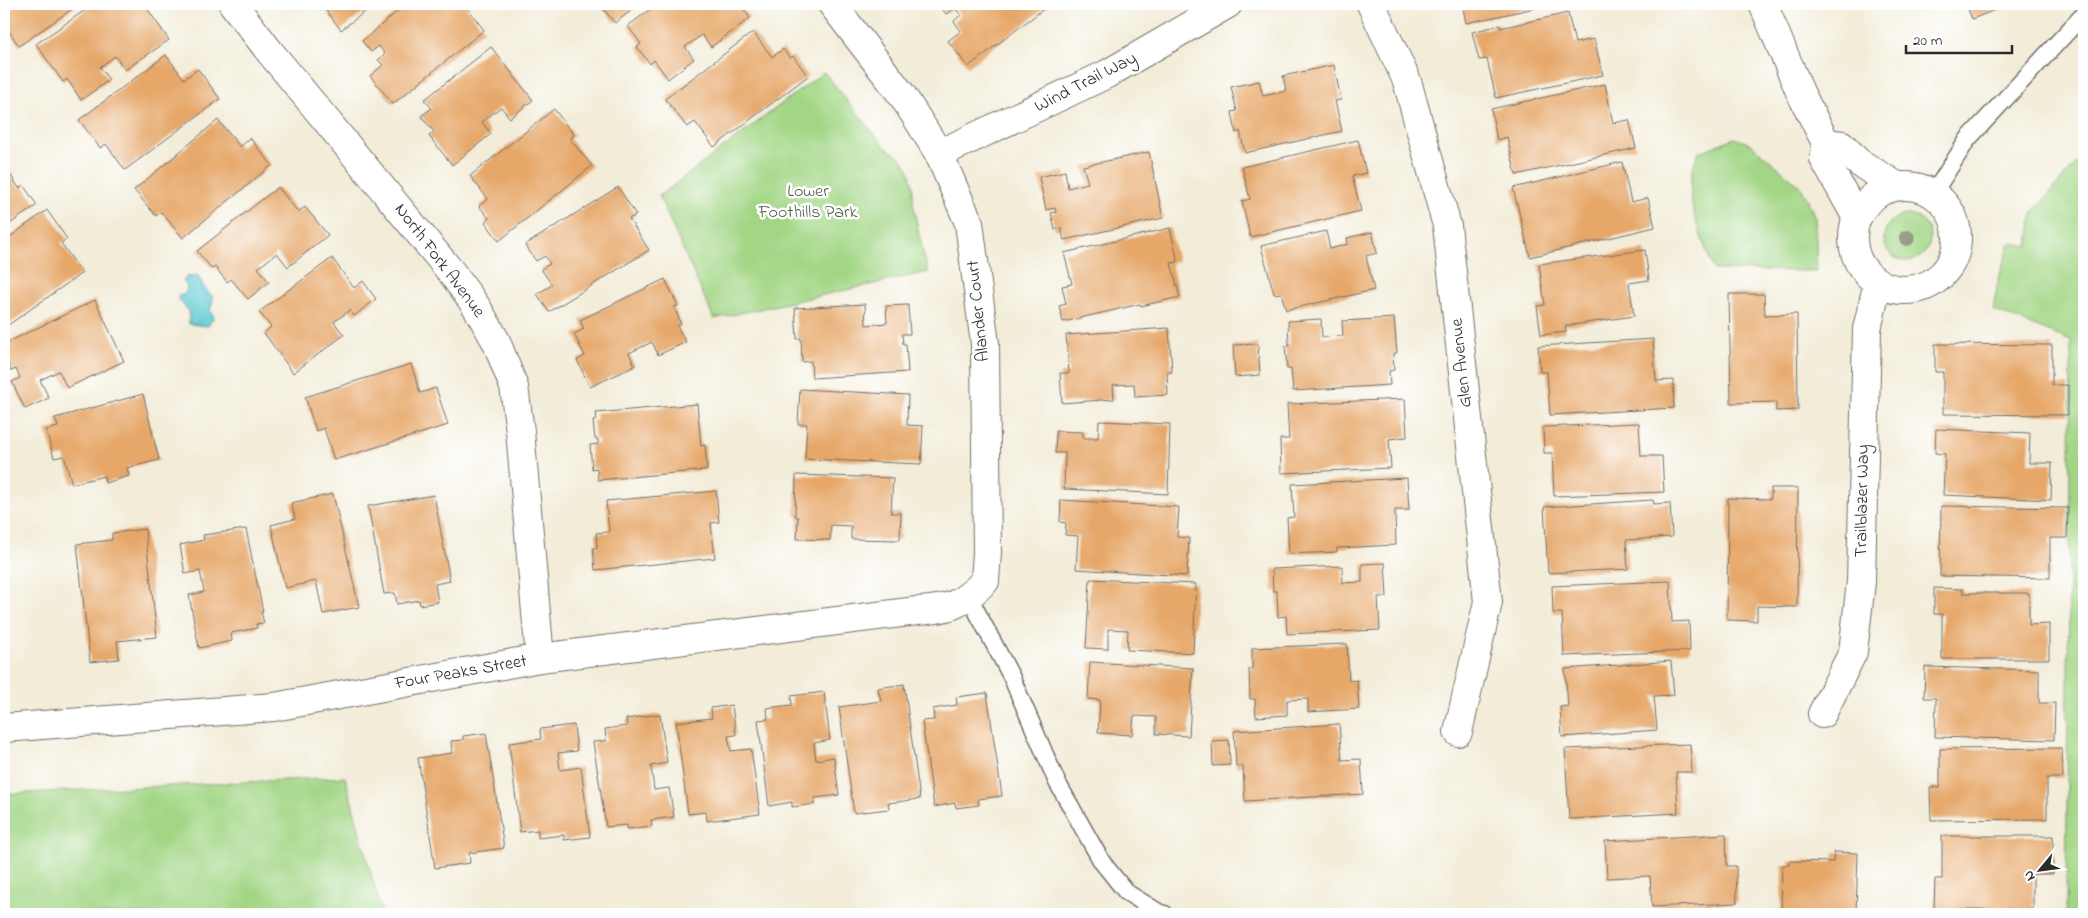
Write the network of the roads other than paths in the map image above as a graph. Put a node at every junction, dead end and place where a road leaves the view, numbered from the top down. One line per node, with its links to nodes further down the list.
1 (233, 4): 15 (street, North Fork Avenue)
2 (832, 4): 8 (street, Alander Court)
3 (1228, 4): 8 (street, Wind Trail Way)
4 (1371, 4): 18 (street, Glen Avenue)
5 (1763, 4): 7 (street)
6 (2084, 14): 10 (lane)
7 (1826, 143): 9 (street); 11 (street)
8 (939, 154): 13 (street, Alander Court)
9 (1896, 186): 10 (street); 11 (street)
10 (1933, 194): 12 (street)
11 (1857, 218): 12 (street)
12 (1878, 282): 16 (street, Trailblazer Way)
13 (969, 597): 14 (street, Alander Court); 19 (lane)
14 (917, 611): 15 (street, Four Peaks Street)
15 (540, 658): 17 (street, Four Peaks Street)
16 (1822, 714)
17 (4, 724)
18 (1458, 732)
19 (1165, 914)

